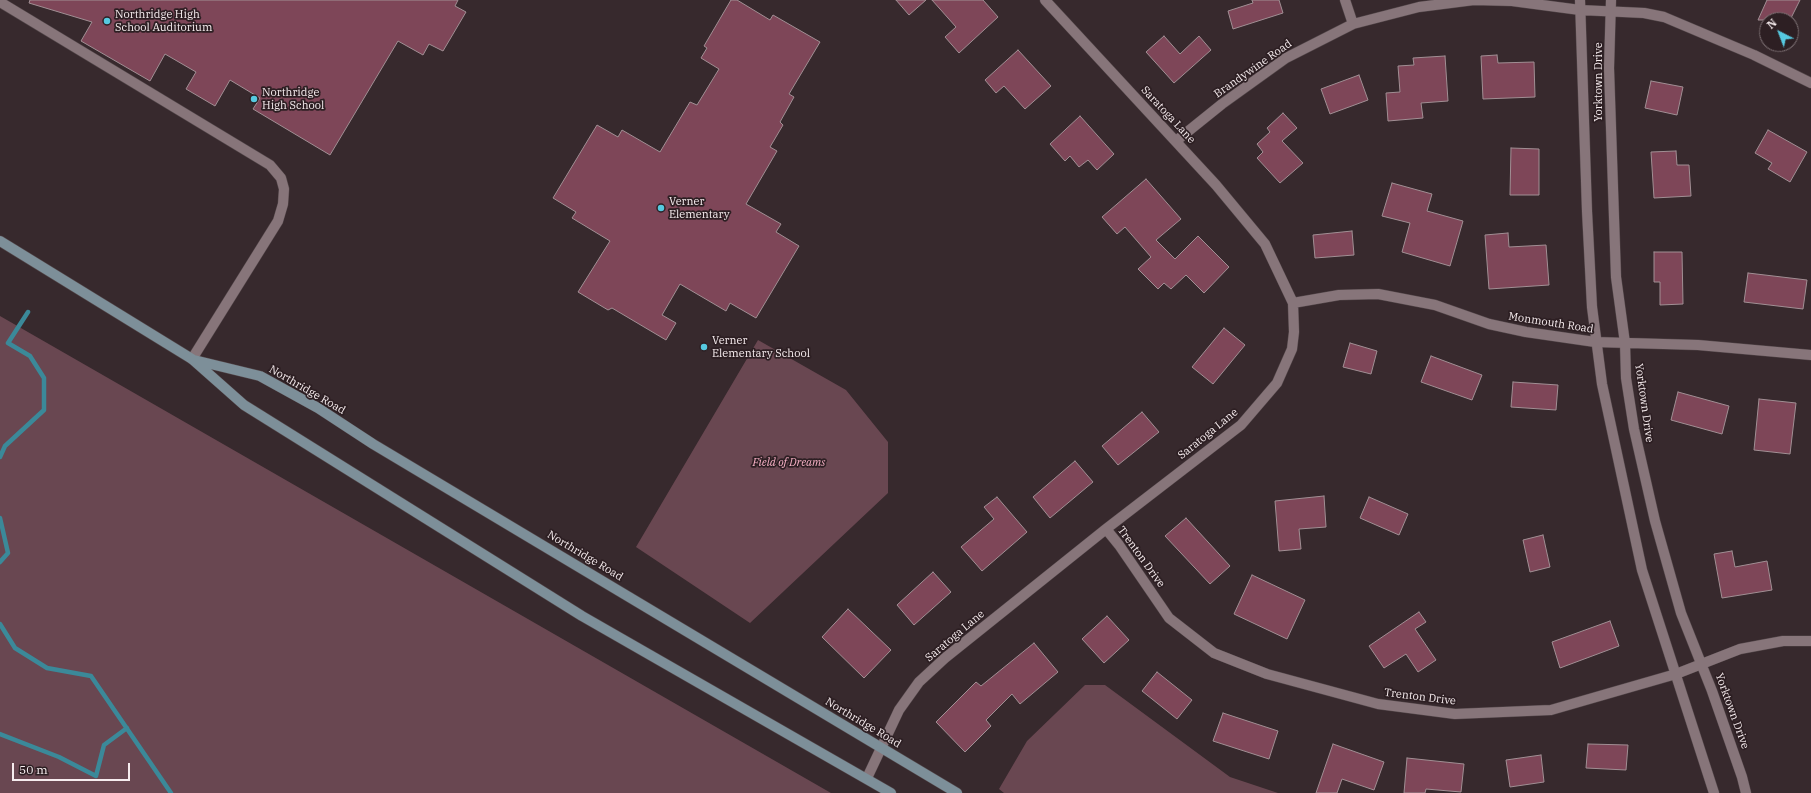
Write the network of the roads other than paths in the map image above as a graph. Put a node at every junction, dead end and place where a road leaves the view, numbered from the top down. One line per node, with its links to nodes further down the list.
1 (1045, 0): 10 (street, Saratoga Lane)
2 (1345, 0): 8 (street)
3 (1580, 0): 6 (street, Yorktown Drive)
4 (1611, 0): 7 (street, Yorktown Drive)
5 (0, 2): 16 (street)
6 (1580, 10): 7 (street, Brandywine Road); 8 (street, Brandywine Road); 13 (street, Yorktown Drive)
7 (1612, 12): 9 (street, Brandywine Road); 14 (street, Yorktown Drive)
8 (1353, 24): 10 (street, Brandywine Road)
9 (1811, 83)
10 (1176, 141): 12 (street, Saratoga Lane)
11 (0, 241): 16 (main road, Northridge Road)
12 (1293, 303): 13 (street, Monmouth Road); 17 (street, Saratoga Lane)
13 (1596, 342): 14 (street, Monmouth Road); 20 (street, Yorktown Drive)
14 (1625, 343): 15 (street, Monmouth Road); 19 (street, Yorktown Drive)
15 (1811, 355)
16 (192, 360): 21 (main road, Northridge Road); 22 (main road, Northridge Road)
17 (1106, 529): 20 (street, Trenton Drive); 21 (street, Saratoga Lane)
18 (1811, 641): 19 (street, Trenton Drive)
19 (1702, 664): 20 (street, Trenton Drive); 26 (street, Yorktown Drive)
20 (1676, 674): 25 (street, Yorktown Drive)
21 (881, 747): 22 (street, Saratoga Lane); 24 (main road, Northridge Road)
22 (867, 778): 23 (main road, Northridge Road)
23 (891, 793)
24 (957, 793)
25 (1714, 793)
26 (1746, 793)

